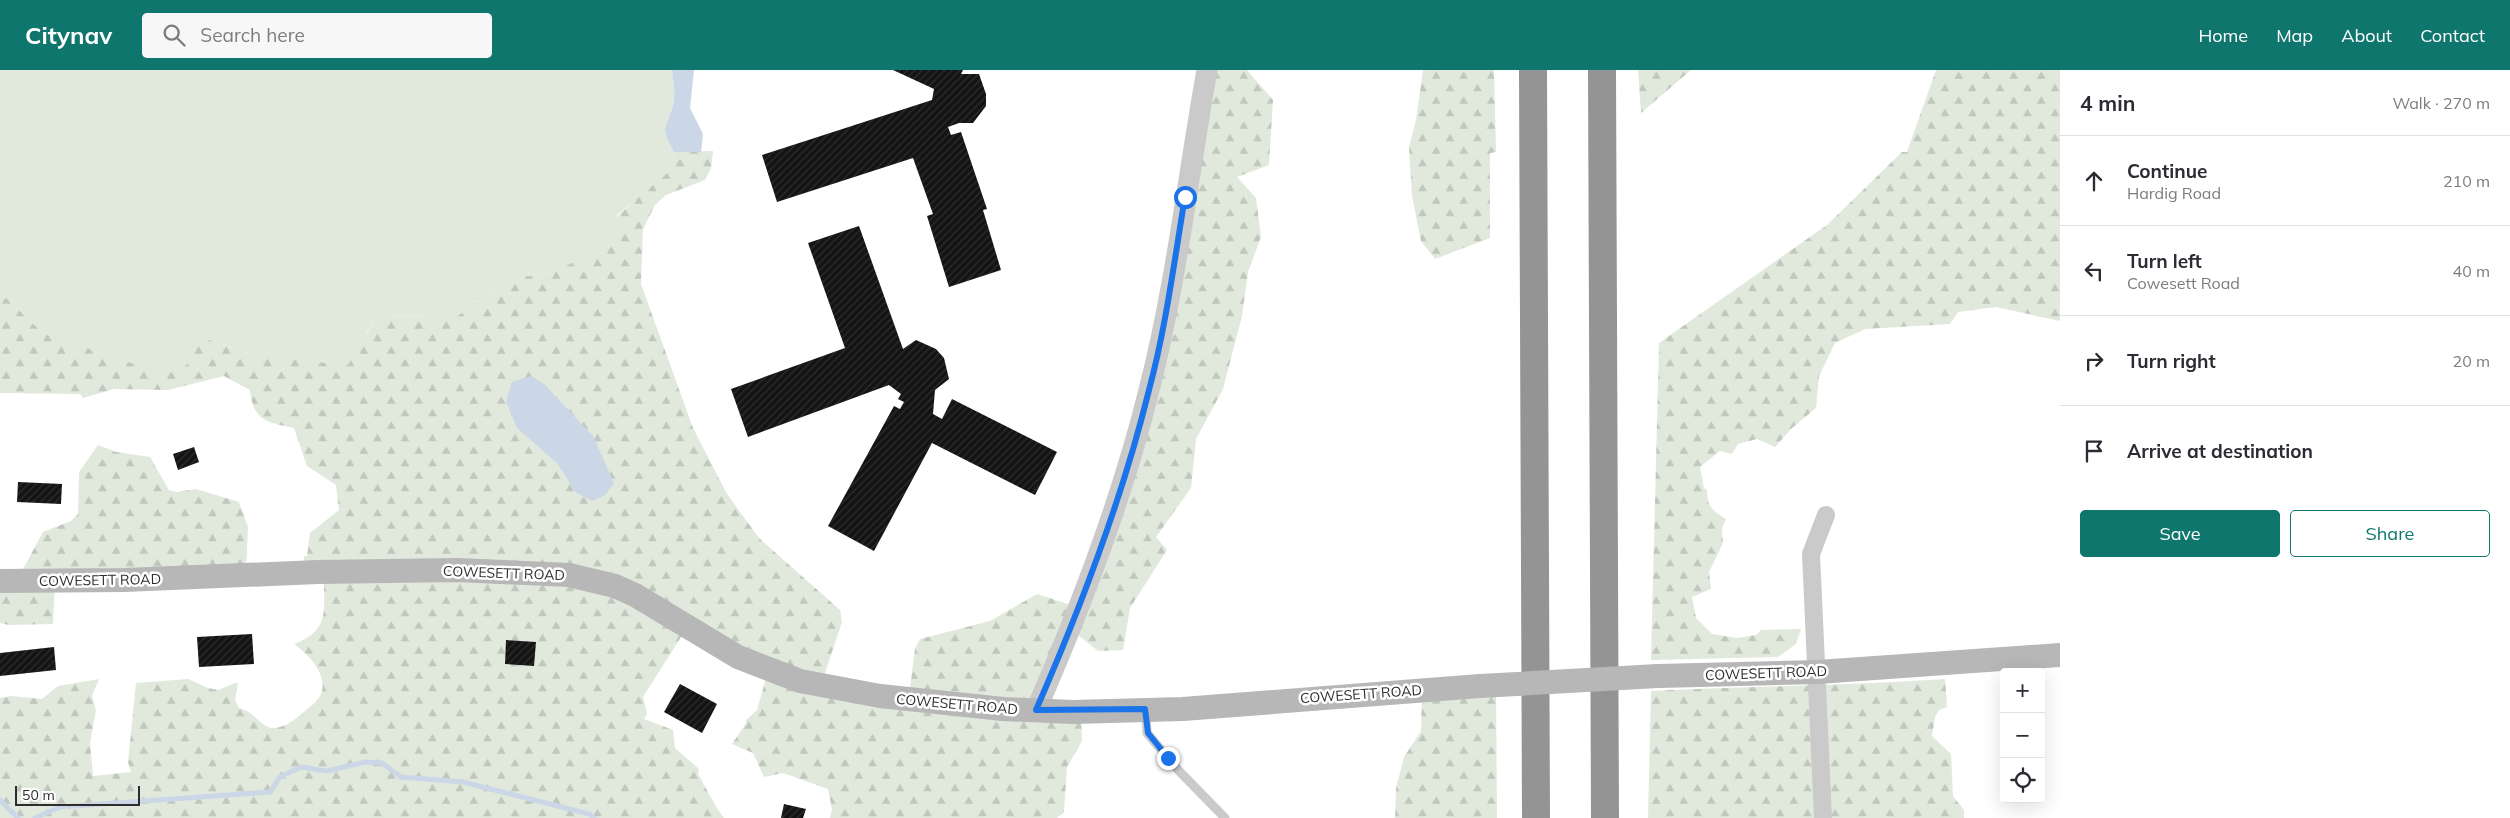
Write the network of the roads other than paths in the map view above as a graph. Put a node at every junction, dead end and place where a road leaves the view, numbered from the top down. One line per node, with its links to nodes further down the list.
1 (1206, 70): 9 (street)
2 (1533, 70): 11 (highway)
3 (1602, 70): 12 (highway)
4 (1826, 515): 7 (street)
5 (0, 581): 9 (main road, COWESETT ROAD)
6 (2060, 655): 7 (main road, COWESETT ROAD)
7 (1818, 672): 8 (main road, COWESETT ROAD, bridge); 13 (street)
8 (1145, 709): 9 (main road, COWESETT ROAD); 10 (lane)
9 (1036, 710)
10 (1226, 818)
11 (1536, 818)
12 (1605, 818)
13 (1823, 818)

